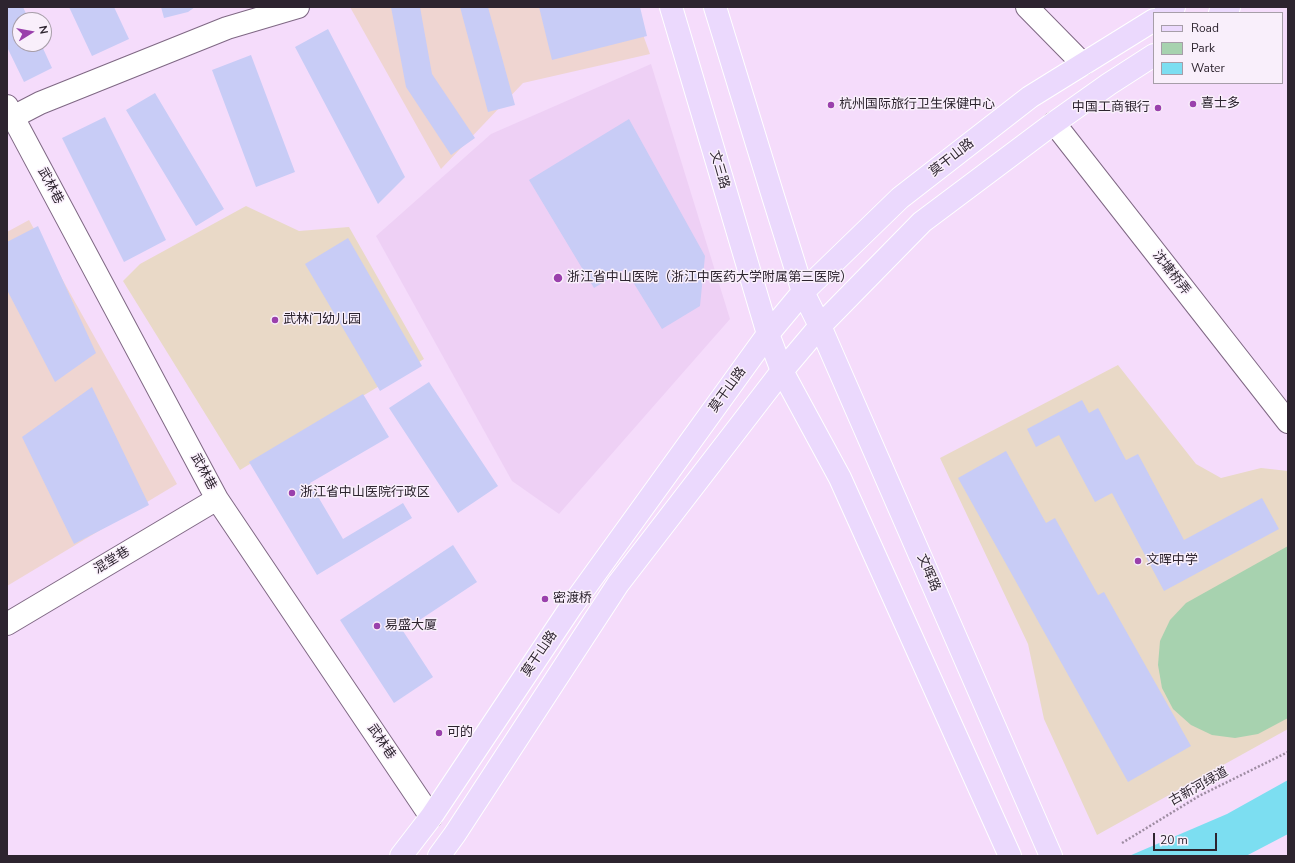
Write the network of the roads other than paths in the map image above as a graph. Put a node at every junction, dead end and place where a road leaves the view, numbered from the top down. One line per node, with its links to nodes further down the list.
1 (298, 7): 8 (street)
2 (671, 7): 12 (main road, 文三路)
3 (715, 7): 10 (main road)
4 (1027, 7): 7 (street)
5 (1153, 21): 7 (main road, 莫干山路)
6 (1153, 56): 9 (main road, 莫干山路)
7 (1083, 64): 10 (main road, 莫干山路)
8 (10, 112): 15 (street, 武林巷)
9 (1054, 123): 11 (main road, 莫干山路); 14 (street, 沈塘桥弄)
10 (803, 292): 11 (main road, 文晖路); 12 (main road, 莫干山路)
11 (820, 326): 13 (main road, 莫干山路); 21 (main road, 文晖路)
12 (768, 334): 13 (main road); 17 (main road, 莫干山路)
13 (782, 371): 19 (main road, 莫干山路); 20 (main road)
14 (1288, 422)
15 (217, 499): 16 (street, 混堂巷); 17 (street, 武林巷)
16 (7, 624)
17 (431, 817): 18 (main road, 莫干山路)
18 (401, 856)
19 (439, 856)
20 (1010, 856)
21 (1051, 856)

